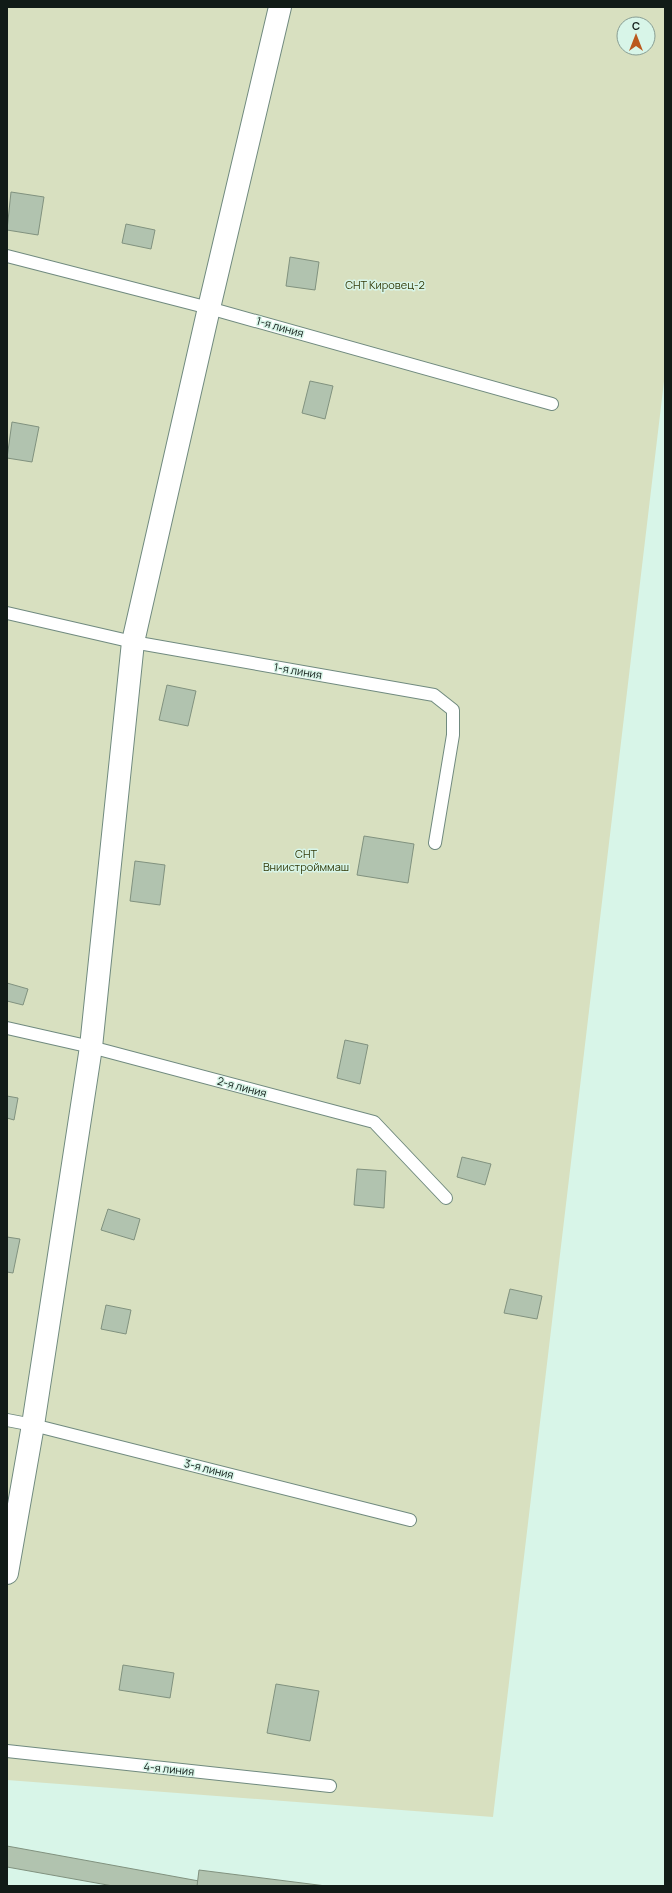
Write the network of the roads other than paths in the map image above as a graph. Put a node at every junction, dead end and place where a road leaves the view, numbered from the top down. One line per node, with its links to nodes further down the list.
1 (280, 7): 3 (street)
2 (7, 256): 3 (lane, 1-я линия)
3 (209, 308): 4 (lane, 1-я линия); 6 (street)
4 (552, 404)
5 (7, 612): 6 (lane, 1-я линия)
6 (133, 642): 7 (lane, 1-я линия); 9 (street)
7 (435, 843)
8 (7, 1028): 9 (lane, 2-я линия)
9 (91, 1048): 10 (lane, 2-я линия); 12 (street)
10 (446, 1198)
11 (7, 1420): 12 (lane, 3-я линия)
12 (33, 1425): 13 (lane, 3-я линия); 14 (street)
13 (410, 1520)
14 (7, 1573)
15 (7, 1751): 16 (lane, 4-я линия)
16 (330, 1786)

